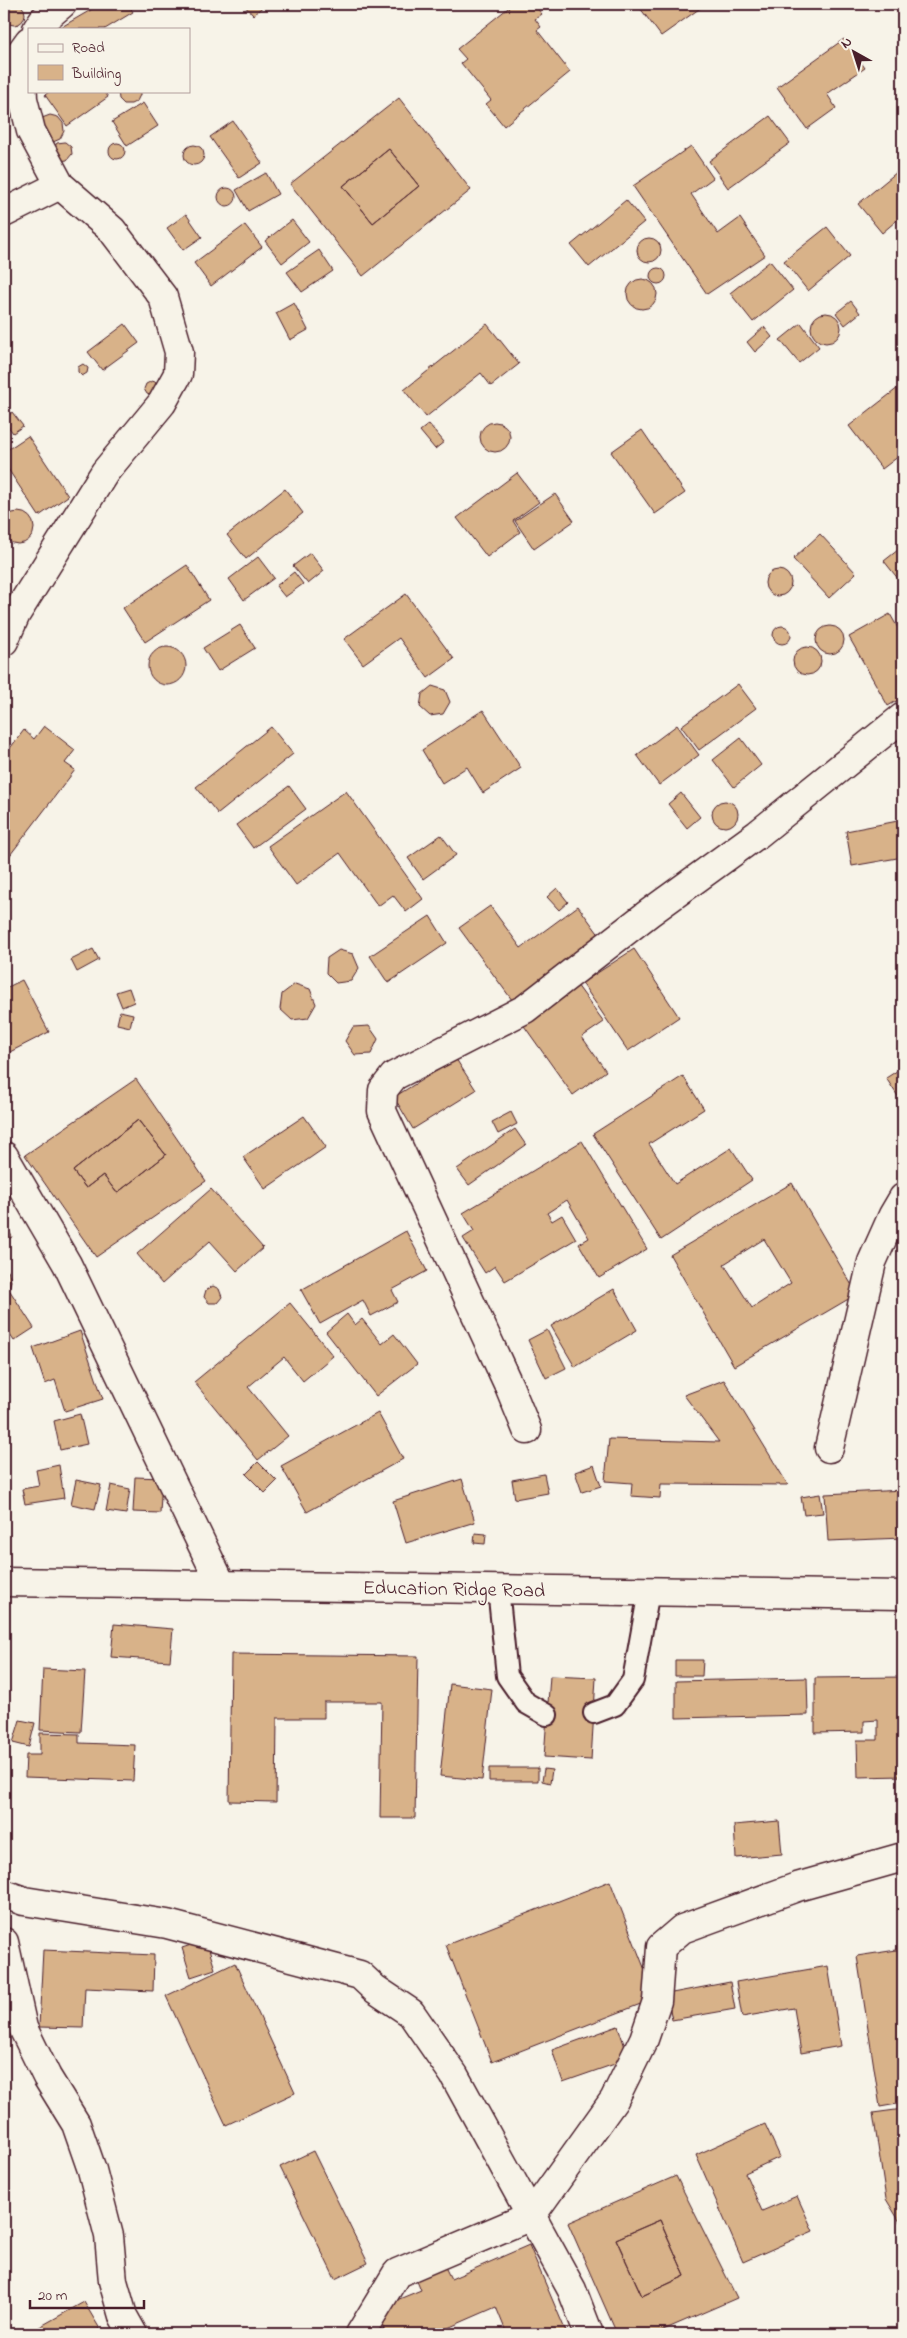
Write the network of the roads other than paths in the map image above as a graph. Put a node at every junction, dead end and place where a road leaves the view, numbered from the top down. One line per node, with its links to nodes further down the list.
1 (62, 4): 2 (street)
2 (38, 28)
3 (28, 42): 4 (street)
4 (60, 185): 5 (street); 6 (street)
5 (4, 213)
6 (4, 641)
7 (903, 718): 10 (street)
8 (4, 1156): 13 (street)
9 (903, 1198): 11 (street)
10 (527, 1430)
11 (829, 1448)
12 (4, 1582): 13 (street, Education Ridge Road)
13 (221, 1584): 14 (street, Education Ridge Road)
14 (498, 1588): 15 (street, Education Ridge Road); 18 (lane)
15 (649, 1591): 16 (street, Education Ridge Road); 17 (lane)
16 (903, 1595)
17 (594, 1714)
18 (547, 1715)
19 (903, 1857): 22 (street)
20 (4, 1894): 22 (street)
21 (4, 1942): 23 (street)
22 (531, 2216): 24 (street); 25 (street)
23 (133, 2334)
24 (360, 2334)
25 (589, 2334)

